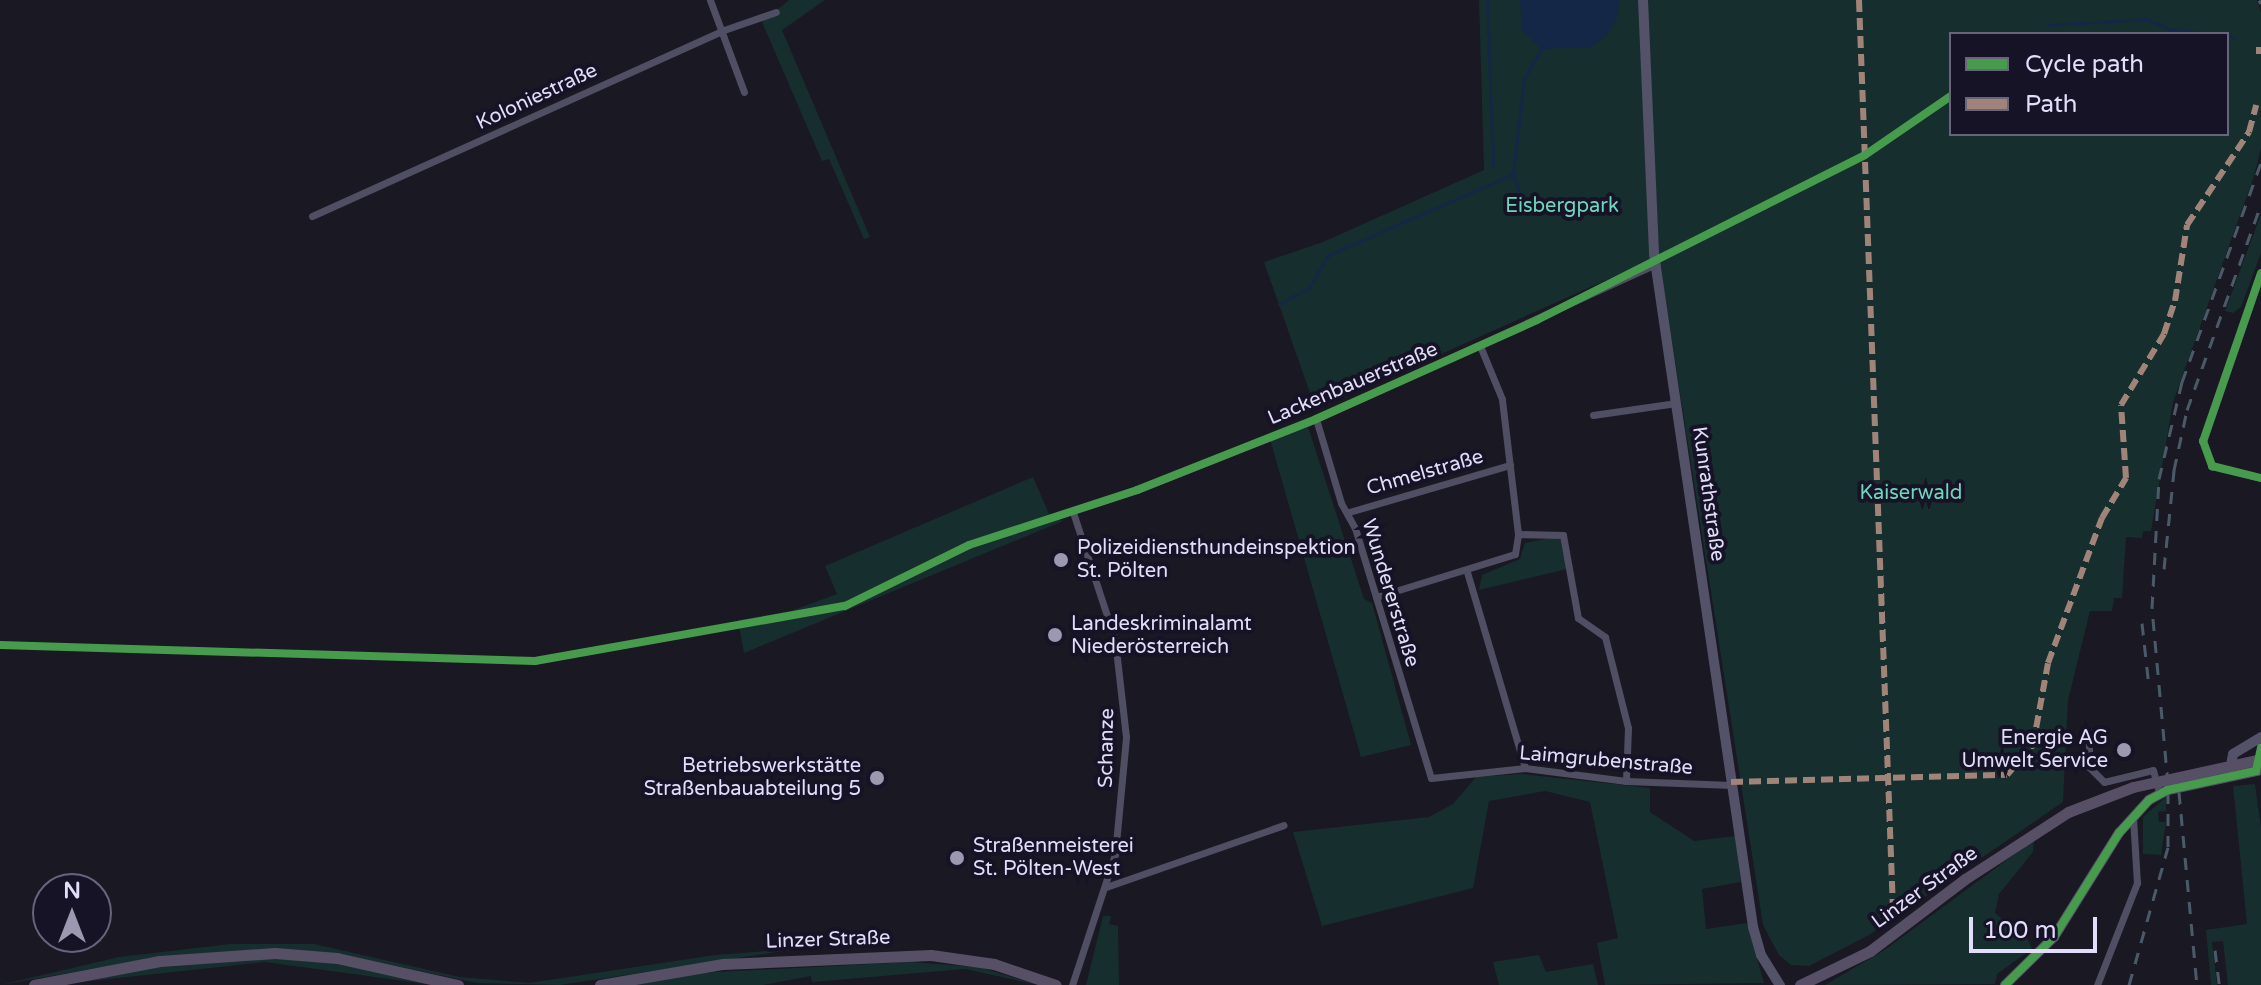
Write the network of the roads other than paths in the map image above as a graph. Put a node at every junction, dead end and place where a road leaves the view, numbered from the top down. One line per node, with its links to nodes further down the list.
1 (710, 0): 4 (street)
2 (1643, 0): 7 (street, Kunrathstraße)
3 (776, 12): 4 (street, Koloniestraße)
4 (721, 31): 5 (street); 6 (street, Koloniestraße)
5 (744, 92)
6 (312, 216)
7 (1656, 264): 9 (street, Lackenbauerstraße); 10 (street, Kunrathstraße)
8 (2261, 273): 14 (street)
9 (1480, 346): 12 (street, Lackenbauerstraße); 13 (street)
10 (1676, 403): 11 (street); 30 (street, Kunrathstraße)
11 (1593, 415)
12 (1316, 419): 15 (street, Lackenbauerstraße); 16 (street, Wundererstraße)
13 (1510, 465): 16 (street, Chmelstraße); 18 (street)
14 (2261, 478)
15 (1073, 512): 17 (street, Lackenbauerstraße); 34 (street, Schanze)
16 (1349, 512): 20 (street, Wundererstraße)
17 (1056, 516)
18 (1518, 534): 19 (street); 29 (street)
19 (1467, 572): 20 (street); 25 (street)
20 (1376, 597): 27 (street, Wundererstraße)
21 (2089, 732): 31 (street)
22 (2261, 737): 28 (street)
23 (2261, 748): 26 (street)
24 (2261, 759): 42 (main road, Linzer Straße, bridge)
25 (1525, 768): 27 (street, Laimgrubenstraße); 29 (street, Laimgrubenstraße)
26 (2259, 770): 28 (street)
27 (1431, 778)
28 (2228, 778): 31 (street)
29 (1626, 781): 30 (street, Laimgrubenstraße)
30 (1732, 785): 41 (street, Kunrathstraße)
31 (2159, 793): 32 (street)
32 (2133, 817): 35 (street); 43 (street)
33 (1284, 825): 34 (street)
34 (1106, 887): 40 (street, Schanze)
35 (2013, 983)
36 (34, 985): 37 (main road)
37 (458, 985)
38 (600, 985): 39 (main road, Linzer Straße)
39 (1056, 985)
40 (1072, 985)
41 (1780, 985)
42 (1800, 985)
43 (2097, 985)

